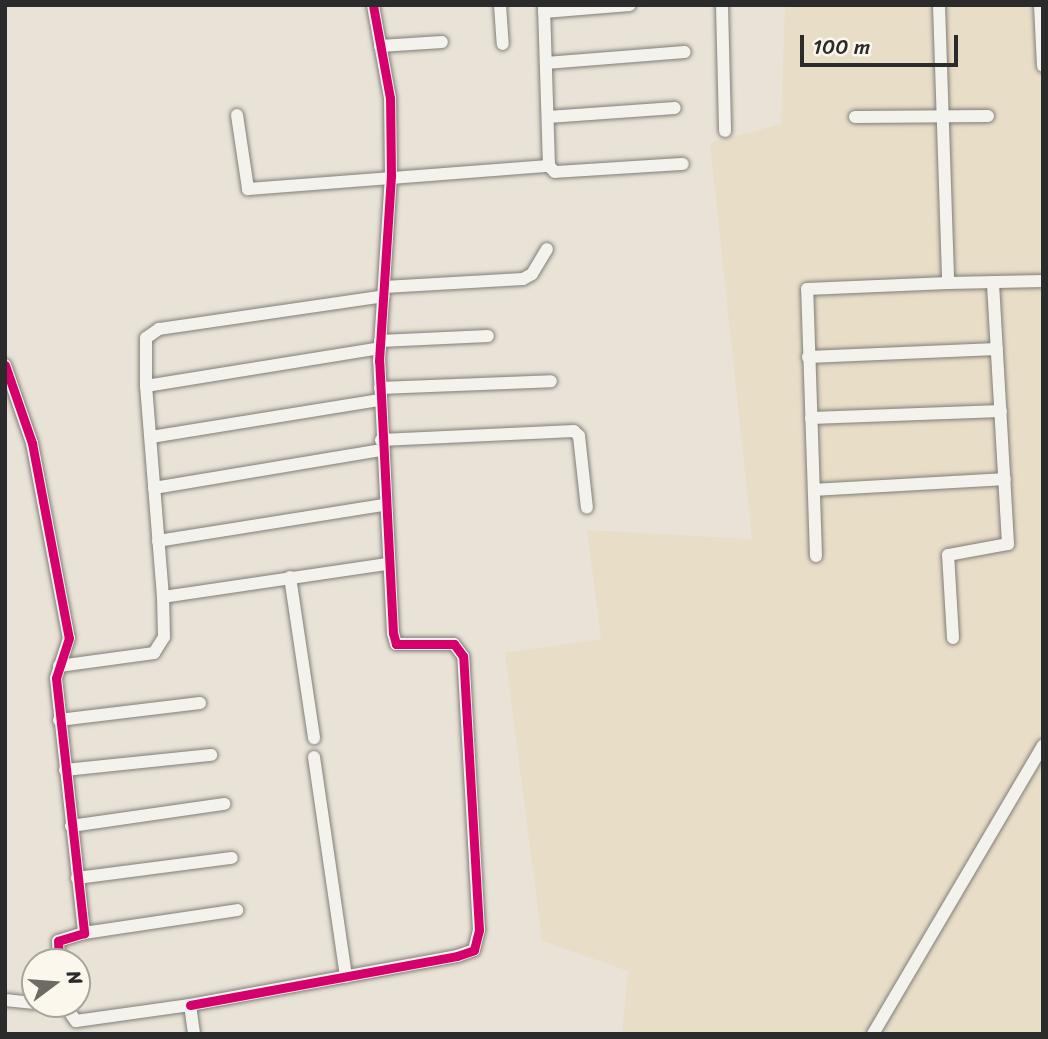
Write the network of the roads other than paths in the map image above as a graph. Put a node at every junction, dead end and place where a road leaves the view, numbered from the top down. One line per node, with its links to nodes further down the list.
1 (373, 5): 10 (street)
2 (499, 5): 9 (street)
3 (630, 5): 7 (street)
4 (722, 5): 20 (street)
5 (939, 5): 16 (street)
6 (1040, 5): 13 (street)
7 (544, 8): 12 (street)
8 (442, 42): 10 (street)
9 (503, 44)
10 (380, 46): 23 (street)
11 (685, 52): 12 (street)
12 (546, 63): 17 (street)
13 (1043, 66)
14 (675, 108): 17 (street)
15 (237, 115): 23 (street)
16 (942, 115): 18 (street); 19 (street); 27 (street)
17 (548, 117): 22 (street)
18 (855, 117)
19 (988, 117)
20 (725, 131)
21 (683, 164): 22 (street)
22 (549, 166): 23 (street)
23 (391, 176): 28 (street)
24 (547, 248): 28 (street)
25 (1043, 281): 26 (street)
26 (993, 282): 27 (street); 31 (street)
27 (948, 283): 32 (street)
28 (384, 291): 30 (street); 35 (street)
29 (488, 336): 30 (street)
30 (380, 344): 35 (street); 36 (street)
31 (997, 349): 32 (street); 37 (street)
32 (808, 357): 38 (street)
33 (5, 365): 52 (street)
34 (551, 381): 36 (street)
35 (146, 386): 39 (street)
36 (380, 394): 39 (street); 40 (street)
37 (1001, 411): 38 (street); 41 (street)
38 (811, 418): 43 (street)
39 (151, 437): 42 (street)
40 (381, 445): 42 (street); 44 (street); 45 (street)
41 (1005, 479): 43 (street); 51 (street)
42 (154, 488): 46 (street)
43 (814, 490): 47 (street)
44 (384, 505): 46 (street); 48 (street)
45 (587, 508)
46 (158, 541): 50 (street)
47 (816, 556)
48 (387, 564): 49 (street); 67 (street)
49 (290, 577): 50 (street); 55 (street)
50 (163, 597): 52 (street)
51 (953, 638)
52 (59, 666): 54 (street)
53 (200, 703): 54 (street)
54 (59, 720): 59 (street)
55 (314, 738)
56 (1043, 745): 71 (street)
57 (211, 755): 59 (street)
58 (314, 757): 67 (street)
59 (65, 770): 61 (street)
60 (224, 804): 61 (street)
61 (71, 826): 63 (street)
62 (232, 858): 63 (street)
63 (77, 878): 65 (street)
64 (237, 910): 65 (street)
65 (83, 933): 66 (street)
66 (58, 948)
67 (346, 977): 68 (street)
68 (190, 1005): 69 (street); 70 (street)
69 (74, 1018)
70 (194, 1034)
71 (873, 1034)

